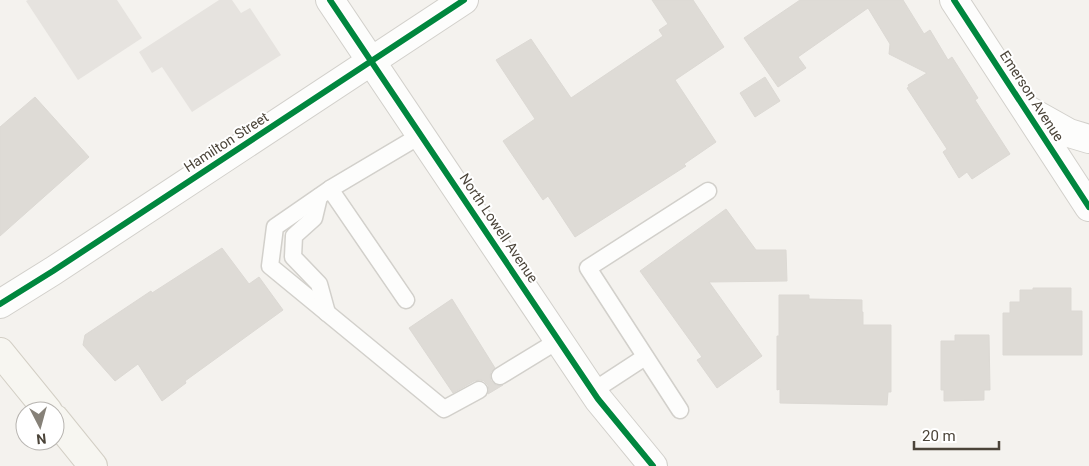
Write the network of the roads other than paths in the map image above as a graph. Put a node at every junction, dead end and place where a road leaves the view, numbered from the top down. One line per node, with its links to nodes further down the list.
1 (330, 0): 4 (street, North Lowell Avenue)
2 (464, 0): 4 (street, Hamilton Street)
3 (954, 0): 5 (street, Emerson Avenue)
4 (372, 61): 6 (street, North Lowell Avenue); 12 (street, Hamilton Street)
5 (1025, 108): 7 (street); 10 (street, Emerson Avenue)
6 (422, 135): 9 (lane); 14 (street, North Lowell Avenue)
7 (1089, 139)
8 (708, 191): 16 (lane)
9 (325, 193): 11 (lane); 13 (lane); 13 (lane)
10 (1089, 207)
11 (406, 300)
12 (0, 304)
13 (327, 313): 18 (lane)
14 (558, 340): 17 (lane); 19 (street, North Lowell Avenue)
15 (0, 352): 20 (street)
16 (645, 358): 19 (lane); 21 (lane)
17 (500, 376)
18 (478, 390)
19 (593, 391): 24 (street, North Lowell Avenue)
20 (40, 401)
21 (680, 410)
22 (65, 432): 23 (street)
23 (93, 466)
24 (653, 466)

